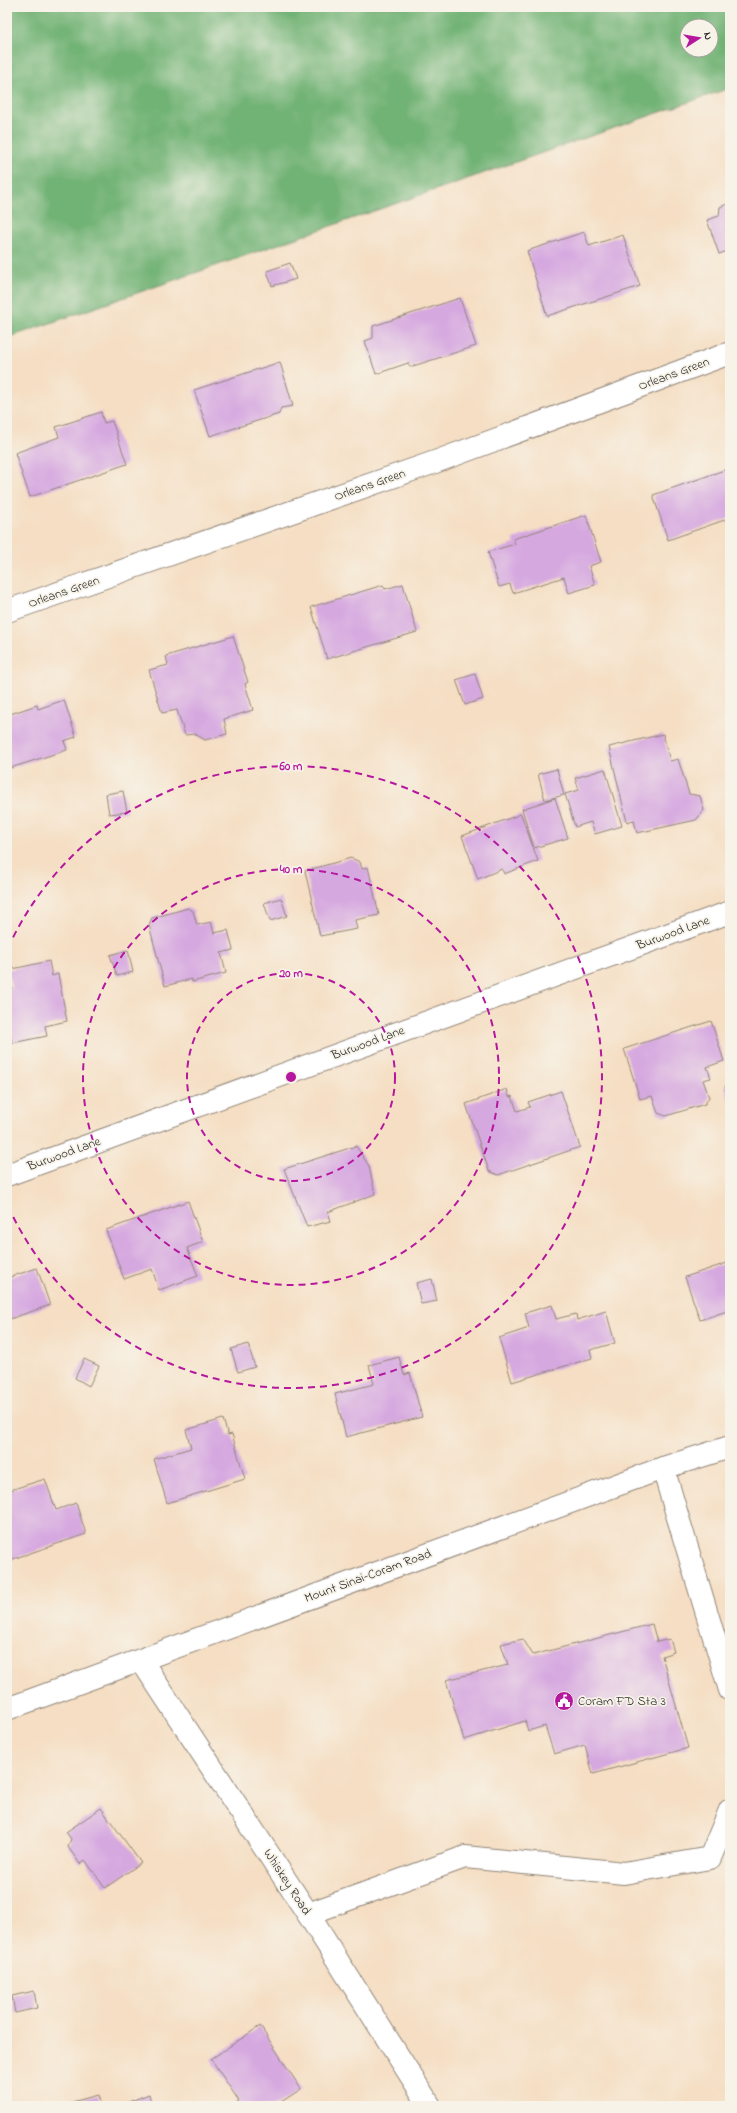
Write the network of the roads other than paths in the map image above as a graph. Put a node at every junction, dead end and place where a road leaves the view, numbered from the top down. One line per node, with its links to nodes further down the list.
1 (730, 353): 2 (street, Orleans Green)
2 (7, 611)
3 (730, 912): 4 (street, Burwood Lane)
4 (7, 1175)
5 (730, 1447): 6 (street, Mount Sinai-Coram Road)
6 (663, 1468): 7 (street, Mount Sinai-Coram Road); 8 (street)
7 (141, 1660): 9 (street, Mount Sinai-Coram Road); 11 (street, Whiskey Road)
8 (730, 1690)
9 (7, 1709)
10 (730, 1810): 11 (street)
11 (308, 1914): 12 (street, Whiskey Road)
12 (430, 2106)

